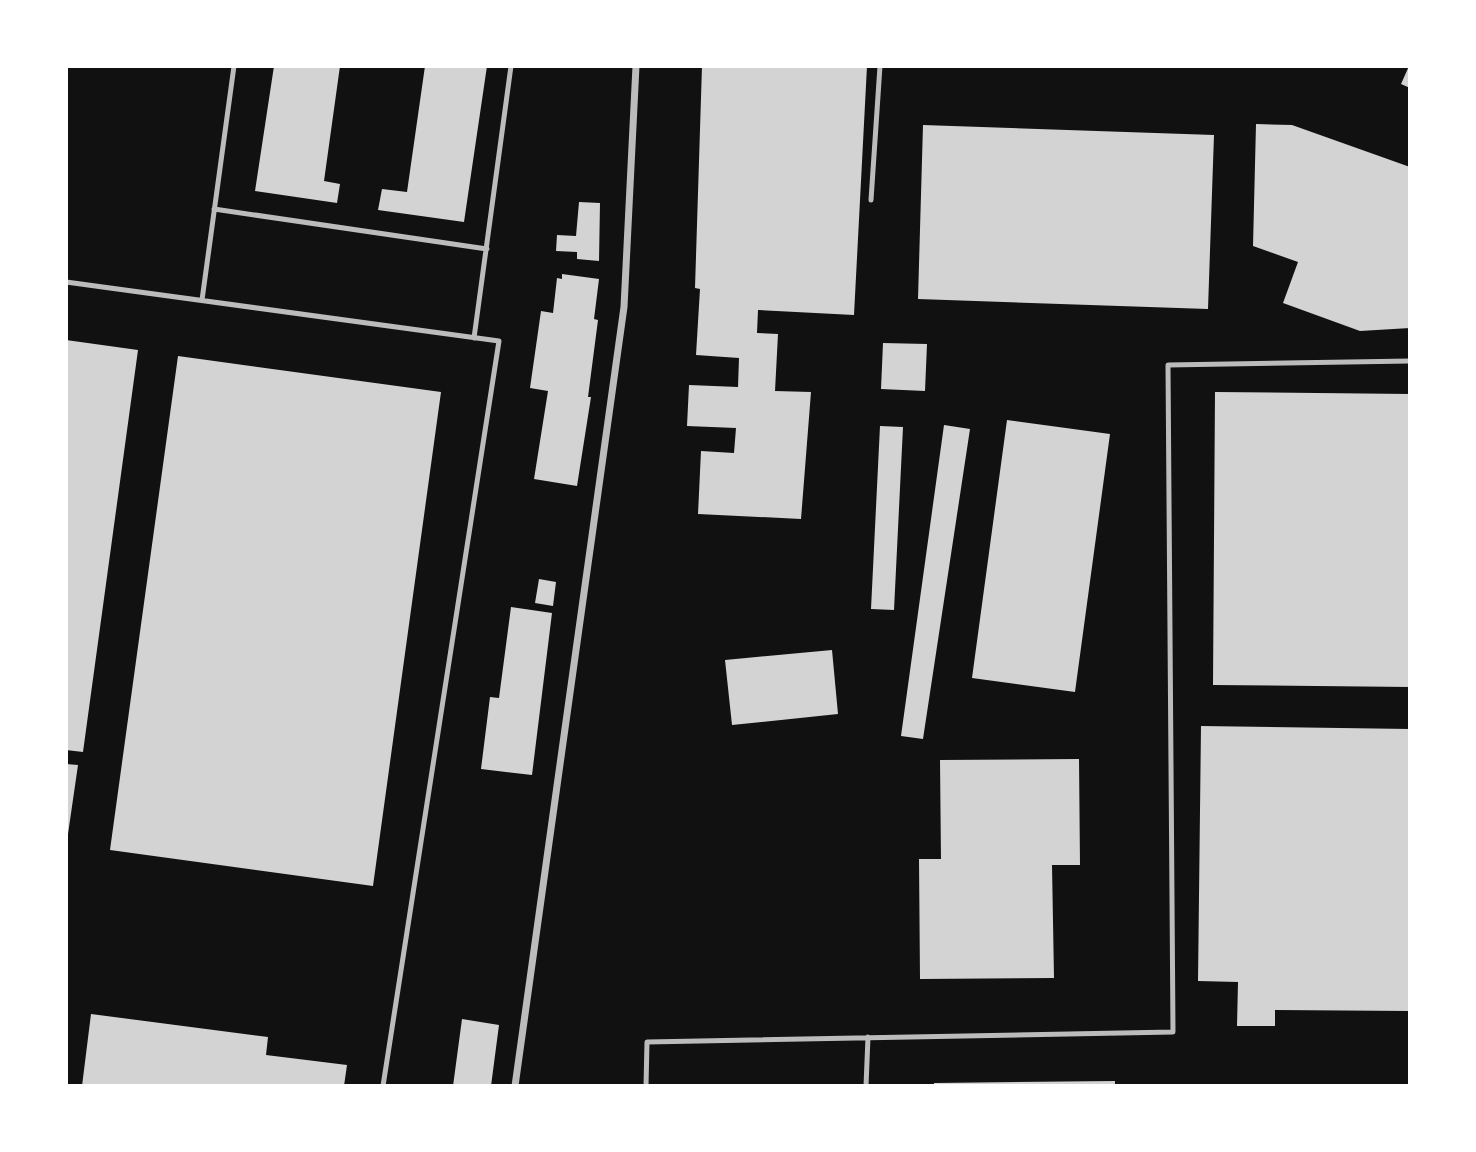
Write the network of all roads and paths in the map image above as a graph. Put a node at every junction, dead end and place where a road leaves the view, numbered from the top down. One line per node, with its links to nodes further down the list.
1 (234, 66): 6 (lane)
2 (511, 66): 7 (lane)
3 (636, 66): 14 (street)
4 (880, 66): 5 (lane)
5 (871, 200)
6 (214, 209): 7 (lane); 9 (lane)
7 (486, 249): 10 (lane)
8 (66, 282): 9 (lane)
9 (202, 300): 10 (lane)
10 (474, 338): 13 (lane)
11 (1409, 361): 12 (lane)
12 (868, 1037): 15 (lane); 16 (lane)
13 (383, 1086)
14 (515, 1086)
15 (646, 1086)
16 (866, 1086)

